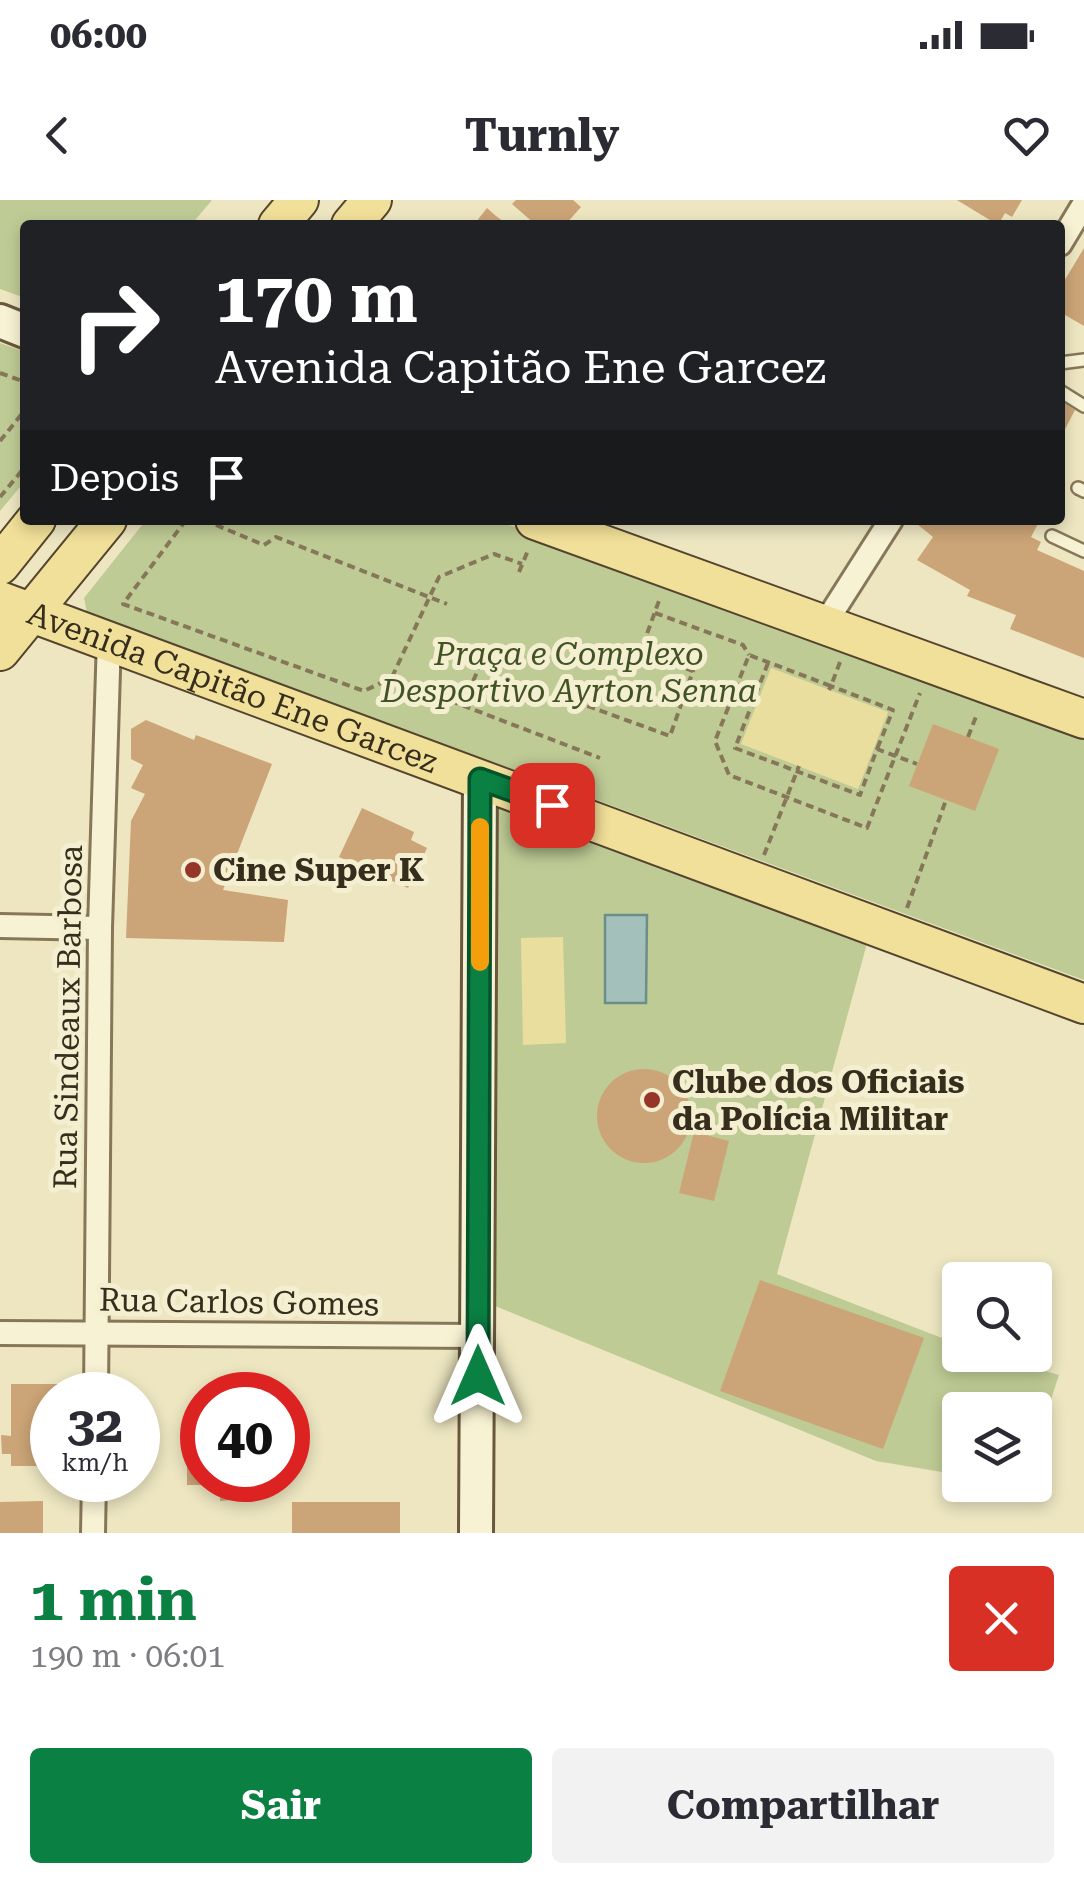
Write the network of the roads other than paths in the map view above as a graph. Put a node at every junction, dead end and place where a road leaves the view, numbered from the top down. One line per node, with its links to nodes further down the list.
1 (299, 200): 4 (main road)
2 (372, 200): 5 (main road)
3 (1084, 204): 6 (street)
4 (282, 220)
5 (355, 220)
6 (1065, 236)
7 (32, 525): 13 (main road)
8 (101, 525): 14 (main road)
9 (887, 525): 15 (street)
10 (533, 532): 15 (main road)
11 (1052, 536): 12 (lane)
12 (1084, 551)
13 (0, 565)
14 (16, 606): 16 (main road, Avenida Capitão Ene Garcez); 17 (main road)
15 (826, 622): 18 (main road)
16 (108, 639): 19 (main road, Avenida Capitão Ene Garcez); 21 (street, Rua Sindeaux Barbosa)
17 (0, 651)
18 (1084, 719)
19 (480, 779): 22 (main road, Avenida Capitão Ene Garcez); 25 (street)
20 (0, 926): 21 (street)
21 (100, 928): 23 (street, Rua Sindeaux Barbosa)
22 (1084, 1004)
23 (97, 1332): 24 (street, Rua Carlos Gomes); 25 (street, Rua Carlos Gomes); 26 (street, Rua Sindeaux Barbosa)
24 (0, 1333)
25 (478, 1336): 29 (street)
26 (96, 1372)
27 (94, 1502): 28 (street)
28 (93, 1533)
29 (476, 1533)

